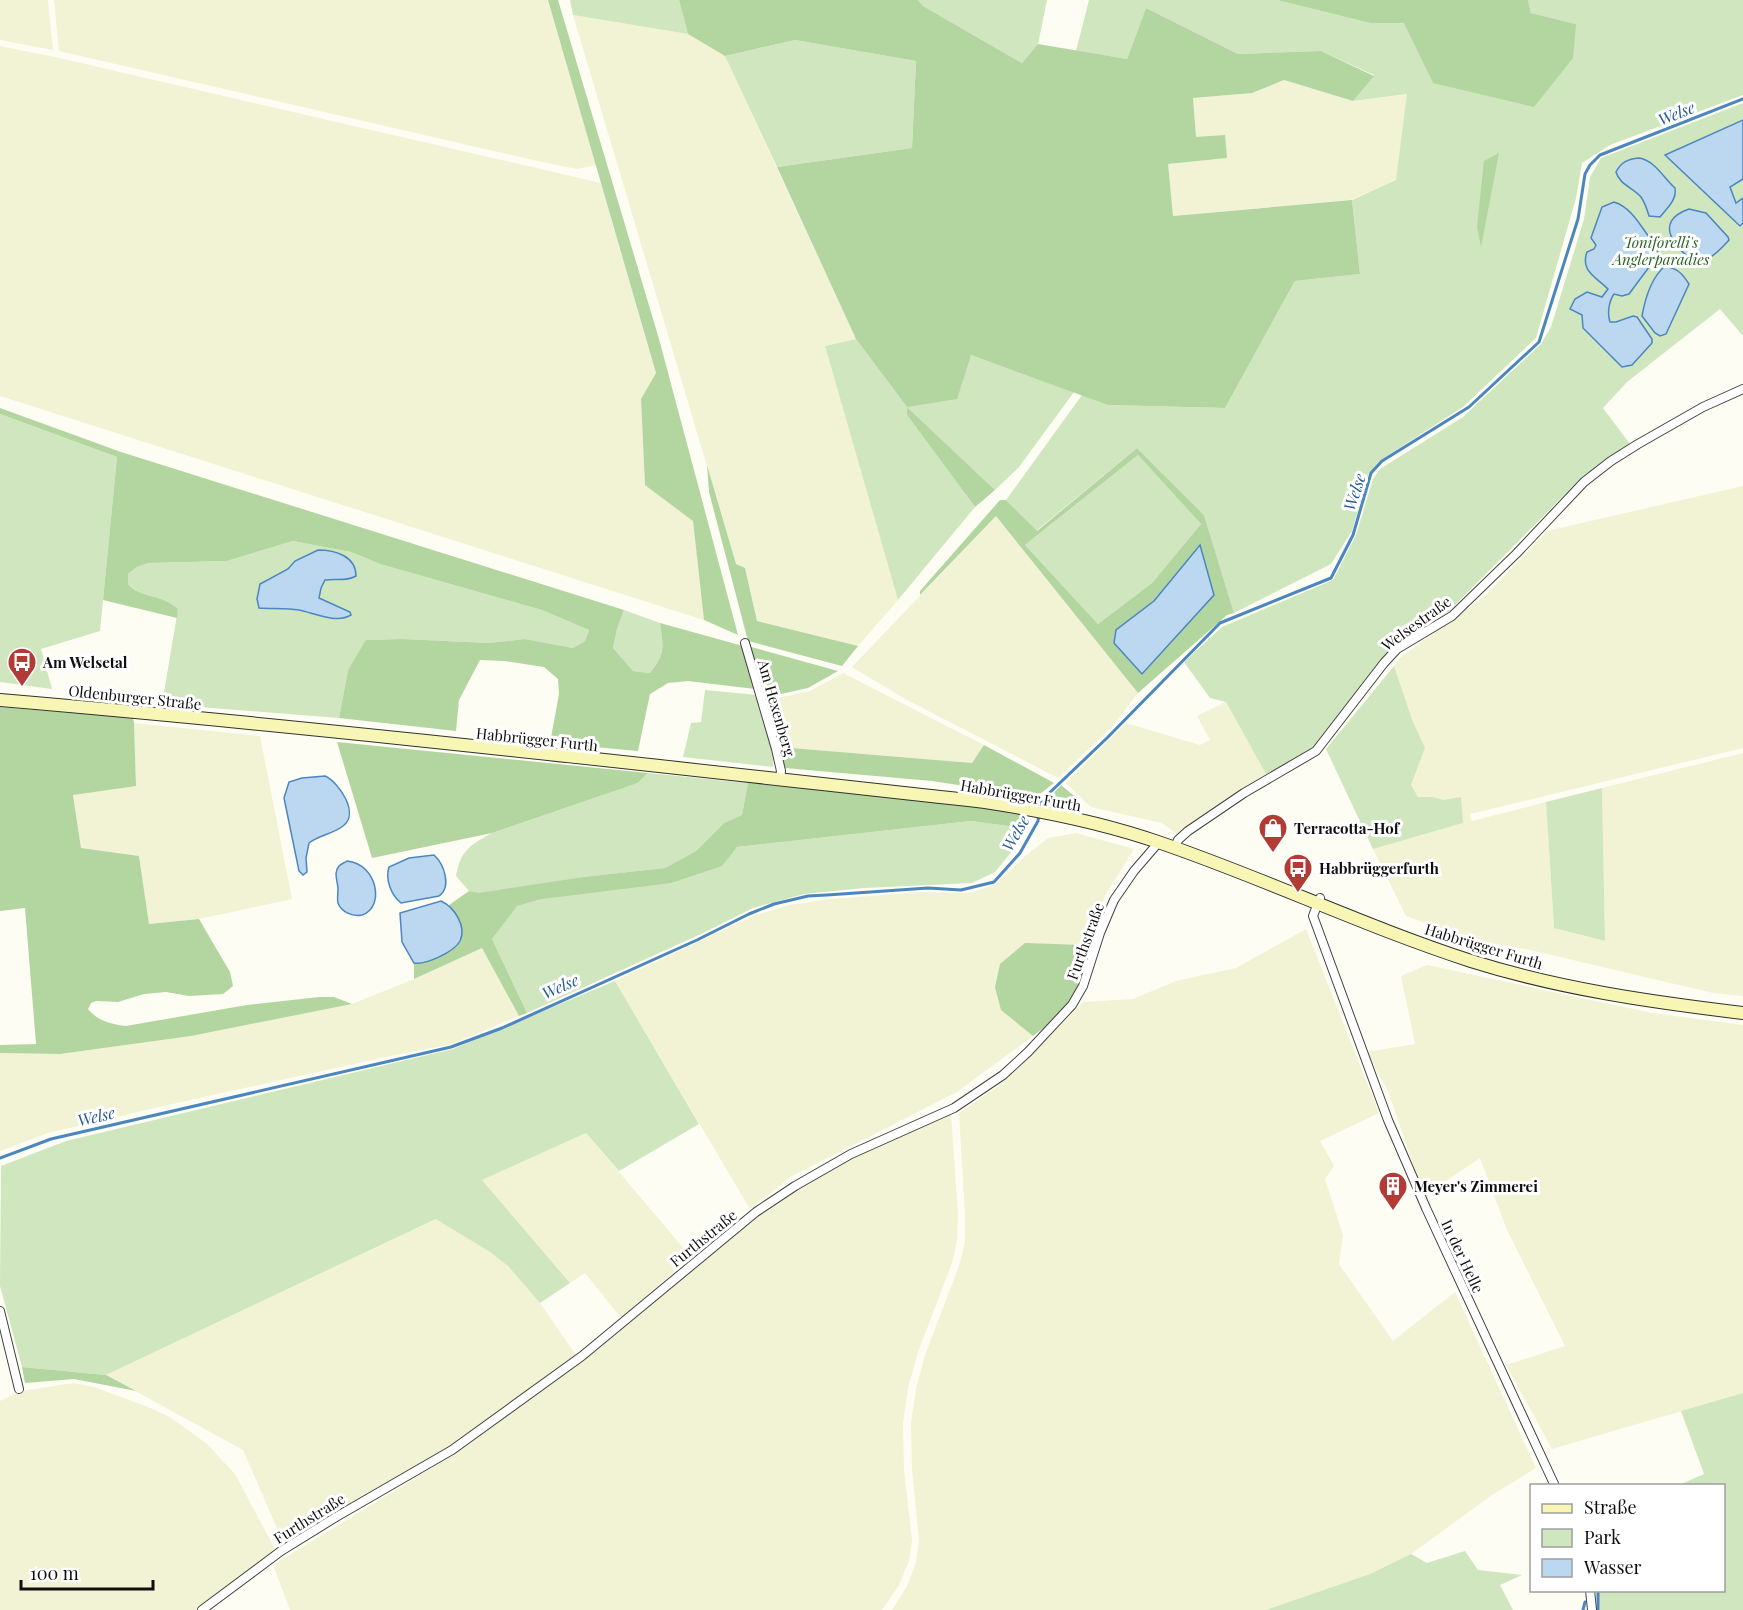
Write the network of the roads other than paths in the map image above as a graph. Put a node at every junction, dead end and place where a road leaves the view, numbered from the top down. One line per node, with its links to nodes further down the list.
1 (1743, 389): 7 (street, Welsestraße)
2 (745, 643): 5 (street, Am Hexenberg)
3 (0, 700): 4 (street, Oldenburger Straße)
4 (267, 726): 5 (street, Habbrügger Furth)
5 (780, 780): 6 (street, Habbrügger Furth)
6 (1159, 842): 7 (street, Habbrügger Furth); 14 (street, Furthstraße)
7 (1174, 848): 8 (street, Habbrügger Furth)
8 (1318, 901): 9 (street, Habbrügger Furth); 12 (street, In der Helle)
9 (1743, 1013)
10 (0, 1311): 11 (street)
11 (19, 1389)
12 (1555, 1484)
13 (1590, 1592): 15 (street)
14 (202, 1610)
15 (1592, 1610)

